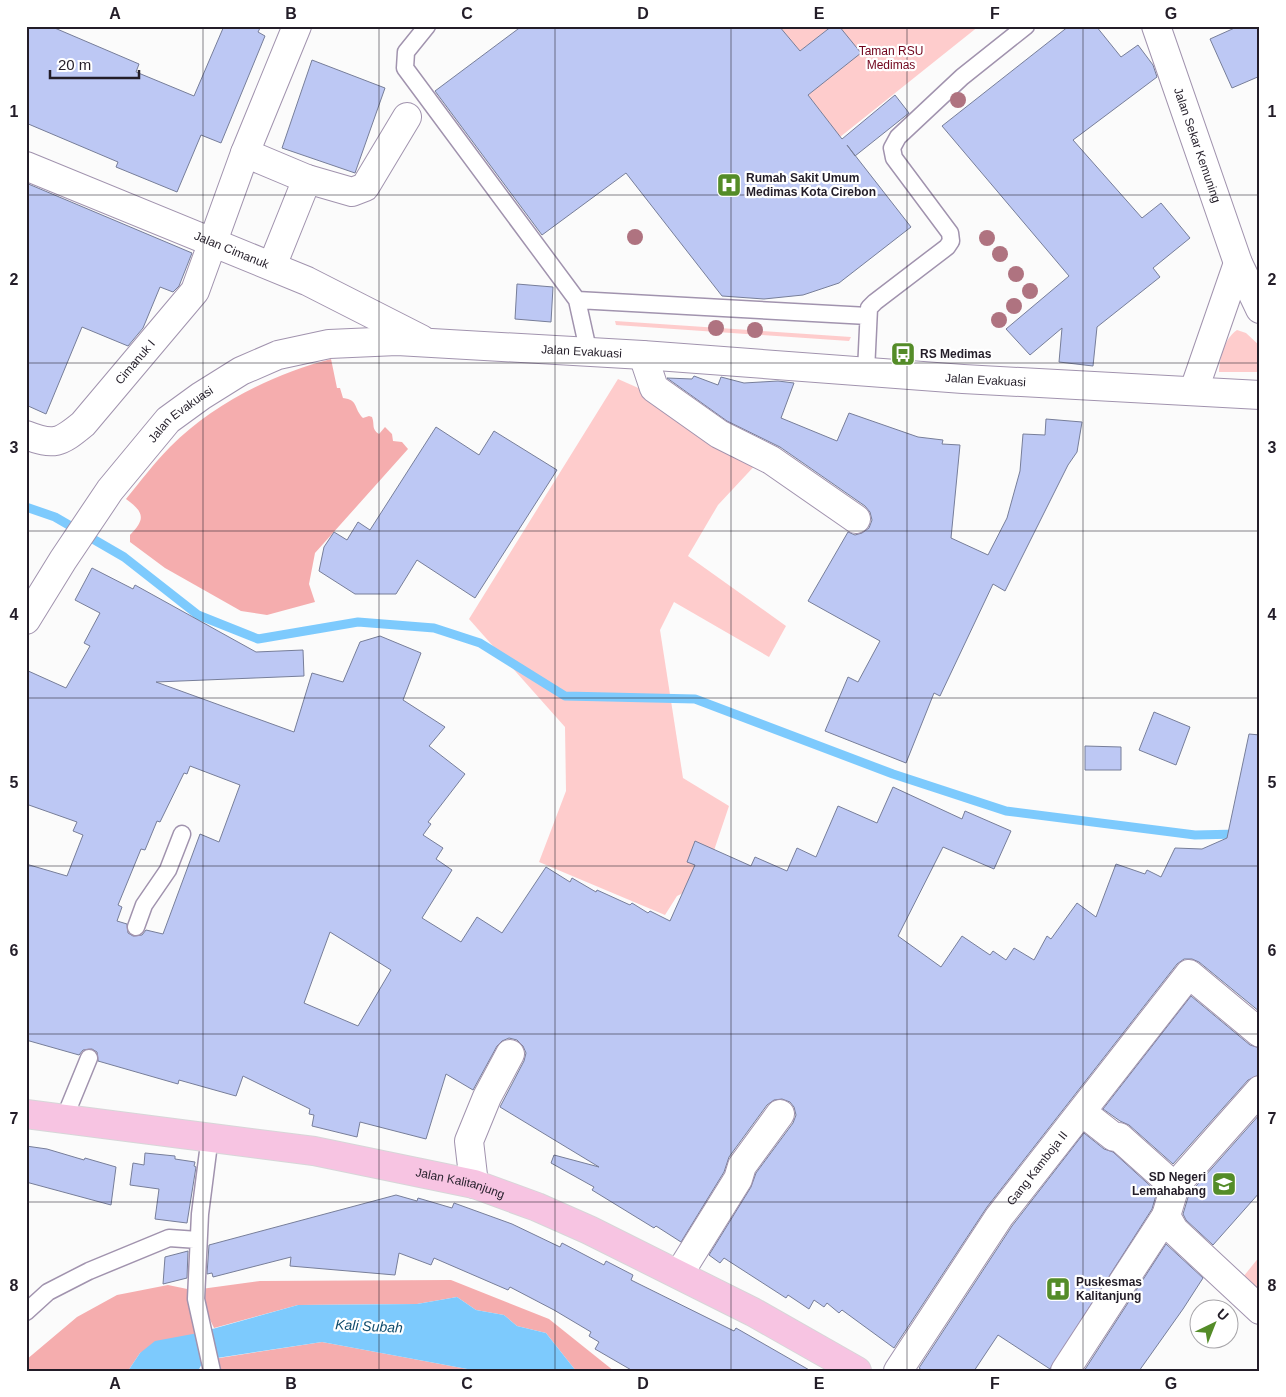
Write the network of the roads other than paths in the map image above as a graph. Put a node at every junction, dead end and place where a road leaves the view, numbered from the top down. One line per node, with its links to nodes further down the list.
1 (297, 26): 6 (street, Cimanuk I)
2 (427, 26): 12 (lane)
3 (1026, 26): 14 (lane)
4 (1156, 26): 10 (street, Jalan Sekar Kemuning)
5 (407, 117): 8 (street)
6 (245, 153): 8 (street); 9 (street, Cimanuk I)
7 (26, 166): 9 (street, Jalan Cimanuk)
8 (307, 179): 11 (street)
9 (214, 242): 11 (street, Jalan Cimanuk); 21 (street, Cimanuk I)
10 (1238, 263): 13 (street, Jalan Sekar Kemuning); 19 (street)
11 (272, 266): 15 (street, Jalan Cimanuk)
12 (577, 300): 14 (lane); 16 (lane)
13 (1260, 310)
14 (868, 316): 18 (lane)
15 (432, 344): 16 (street, Jalan Evakuasi); 23 (street, Jalan Evakuasi)
16 (589, 354): 17 (street, Jalan Evakuasi)
17 (643, 356): 18 (street, Jalan Evakuasi); 22 (street)
18 (866, 370): 19 (street, Jalan Evakuasi)
19 (1194, 390): 20 (street, Jalan Evakuasi)
20 (1260, 394)
21 (26, 435)
22 (856, 519)
23 (26, 620)
24 (182, 834): 25 (lane)
25 (136, 927)
26 (1260, 1033): 30 (street, Gang Kamboja II)
27 (510, 1054): 35 (street)
28 (89, 1058): 33 (lane)
29 (1260, 1090): 36 (street)
30 (1082, 1112): 36 (street); 44 (street, Gang Kamboja II)
31 (26, 1114): 33 (main road, Jalan Kalitanjung)
32 (780, 1114): 39 (street)
33 (64, 1119): 34 (main road, Jalan Kalitanjung)
34 (210, 1136): 35 (main road, Jalan Kalitanjung); 38 (lane)
35 (474, 1184): 39 (main road, Jalan Kalitanjung)
36 (1175, 1187): 37 (street)
37 (1166, 1216): 40 (street); 45 (street)
38 (198, 1240): 41 (lane); 42 (lane)
39 (679, 1274): 43 (main road, Jalan Kalitanjung)
40 (1260, 1310)
41 (26, 1312)
42 (212, 1371)
43 (857, 1371)
44 (898, 1371)
45 (1065, 1371)

